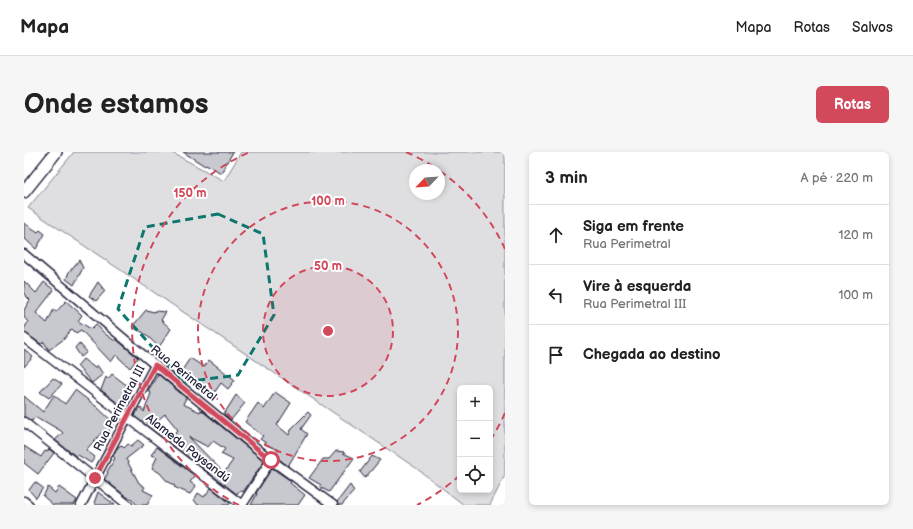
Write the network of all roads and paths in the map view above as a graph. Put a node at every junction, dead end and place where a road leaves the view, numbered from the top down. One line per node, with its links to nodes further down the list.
1 (56, 152): 2 (main road)
2 (24, 192)
3 (24, 254): 5 (street, Rua Perimetral)
4 (24, 338): 6 (street, Alameda Paysandú)
5 (155, 365): 6 (street, Rua Perimetral III); 8 (street, Rua Perimetral)
6 (127, 416): 9 (street, Rua Perimetral III); 14 (street, Alameda Paysandú)
7 (24, 422): 9 (street)
8 (271, 460): 14 (street); 15 (street, Rua Perimetral)
9 (95, 478): 12 (street, Rua Perimetral III); 13 (street)
10 (24, 501): 11 (street)
11 (29, 505)
12 (81, 505)
13 (128, 505)
14 (242, 505)
15 (333, 505)

